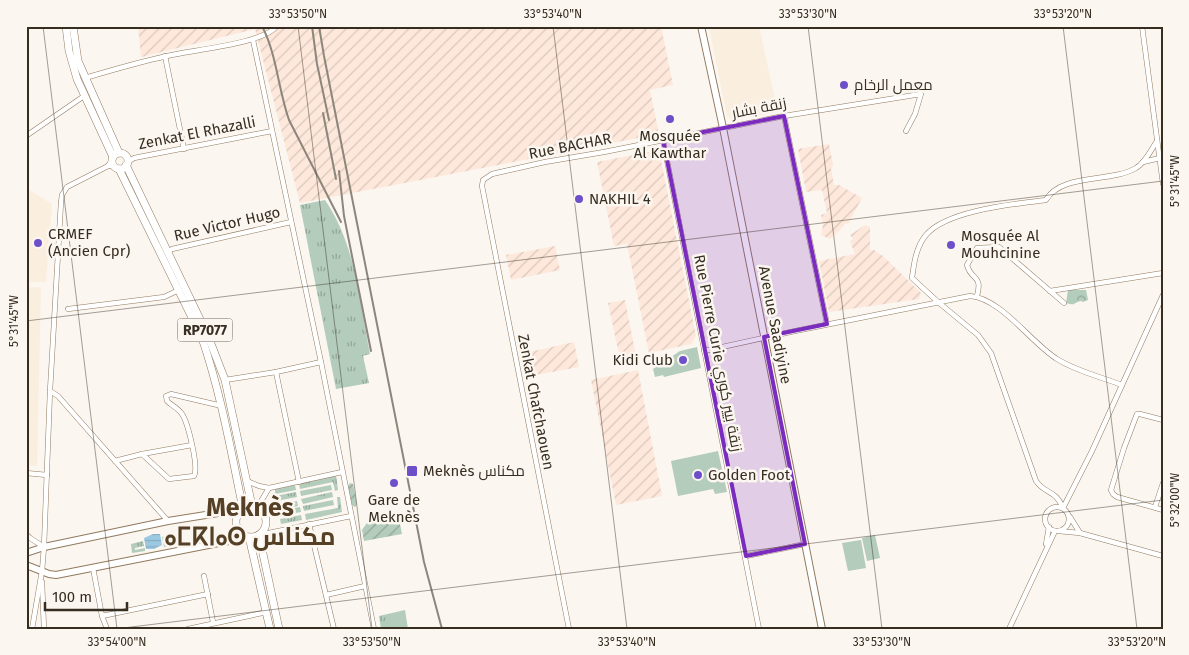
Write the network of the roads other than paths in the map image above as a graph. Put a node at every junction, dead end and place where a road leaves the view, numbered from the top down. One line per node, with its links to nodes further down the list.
1 (66, 26): 11 (main road, RP7077)
2 (73, 26): 10 (main road, RP7077)
3 (270, 26): 7 (street)
4 (277, 26): 7 (street)
5 (701, 26): 13 (main road, Avenue Saadiyine)
6 (1142, 26): 18 (street)
7 (272, 32): 8 (street)
8 (253, 40): 9 (street); 14 (street)
9 (165, 56): 10 (street); 19 (street)
10 (85, 78): 21 (main road, RP7077)
11 (84, 96): 16 (street); 21 (main road, RP7077)
12 (784, 116): 13 (street, زنقة بشار); 15 (street, زنقة بشار); 36 (street)
13 (723, 128): 17 (street, زنقة بشار); 37 (main road, Avenue Saadiyine)
14 (272, 131): 19 (street, Zenkat El Rhazalli); 26 (street)
15 (906, 131)
16 (26, 136)
17 (664, 140): 24 (street, Rue BACHAR); 38 (street, Rue Pierre Curie زنقة بيير كوري)
18 (1157, 141): 20 (street); 22 (street)
19 (184, 149): 23 (street, Zenkat El Rhazalli)
20 (1160, 158): 22 (street); 25 (street)
21 (114, 162): 23 (main road); 23 (main road, RP7077); 29 (main road, RP7077); 43 (street)
22 (1143, 162): 33 (street)
23 (127, 164): 27 (main road, RP7077)
24 (484, 180): 97 (street, Zenkat Chafchaouen)
25 (1163, 184)
26 (291, 222): 27 (street, Rue Victor Hugo); 39 (street)
27 (168, 252): 41 (main road, RP7077)
28 (1163, 273): 30 (street)
29 (178, 290): 35 (street); 44 (main road, RP7077)
30 (1050, 291): 32 (street); 34 (street)
31 (1163, 295): 42 (street)
32 (977, 296): 33 (street); 42 (street)
33 (938, 302): 36 (street); 56 (street)
34 (1064, 303)
35 (68, 309)
36 (827, 324): 37 (street)
37 (764, 337): 38 (street); 73 (main road, Avenue Saadiyine)
38 (704, 351): 77 (street, Rue Pierre Curie زنقة بيير كوري)
39 (321, 362): 40 (street); 49 (street)
40 (276, 372): 41 (street); 53 (street)
41 (225, 380): 52 (main road, RP7077)
42 (1122, 384): 61 (street)
43 (50, 391): 48 (street); 51 (street)
44 (223, 406): 46 (street); 60 (main road, RP7077)
45 (1163, 420): 59 (street)
46 (192, 445): 47 (street); 47 (street)
47 (142, 454): 48 (street)
48 (115, 461): 65 (street)
49 (342, 472): 53 (street); 64 (street)
50 (26, 473): 51 (street)
51 (47, 475): 74 (street)
52 (246, 481): 55 (street); 58 (main road, RP7077)
53 (299, 482): 55 (street)
54 (1163, 483): 59 (street)
55 (269, 488): 58 (street)
56 (1053, 494): 57 (street); 61 (street)
57 (1055, 506): 61 (street); 67 (street)
58 (254, 507): 60 (main road); 71 (main road, RP7077)
59 (1155, 507): 62 (street)
60 (243, 508): 65 (main road); 72 (main road, RP7077)
61 (1063, 508): 63 (street)
62 (1163, 510)
63 (1069, 515): 68 (street); 69 (street)
64 (351, 516): 66 (street); 83 (street)
65 (168, 522): 74 (main road)
66 (309, 524): 71 (street); 85 (street)
67 (1049, 527): 68 (street); 75 (street)
68 (1057, 531): 69 (street); 75 (street)
69 (1080, 533): 78 (street)
70 (26, 534): 74 (street)
71 (259, 534): 72 (main road); 94 (main road, RP7077)
72 (249, 537): 80 (main road); 86 (main road, RP7077)
73 (805, 544): 77 (street); 99 (main road, Avenue Saadiyine)
74 (44, 547): 76 (main road); 81 (street)
75 (1046, 548): 100 (street)
76 (26, 553)
77 (746, 556): 98 (street, Rue Pierre Curie زنقة بيير كوري)
78 (1163, 556)
79 (26, 565): 81 (main road)
80 (93, 568): 81 (main road); 87 (street)
81 (42, 571): 89 (street); 90 (street)
82 (204, 576): 84 (street)
83 (365, 586): 85 (street); 96 (street)
84 (208, 594): 87 (street); 88 (street)
85 (326, 595): 95 (street)
86 (267, 612): 88 (street); 93 (main road, RP7077)
87 (102, 616): 91 (street)
88 (213, 622): 92 (street)
89 (32, 629)
90 (44, 629)
91 (107, 629)
92 (188, 629)
93 (270, 629)
94 (279, 629)
95 (334, 629)
96 (374, 629)
97 (569, 629)
98 (759, 629)
99 (822, 629)
100 (1009, 629)

